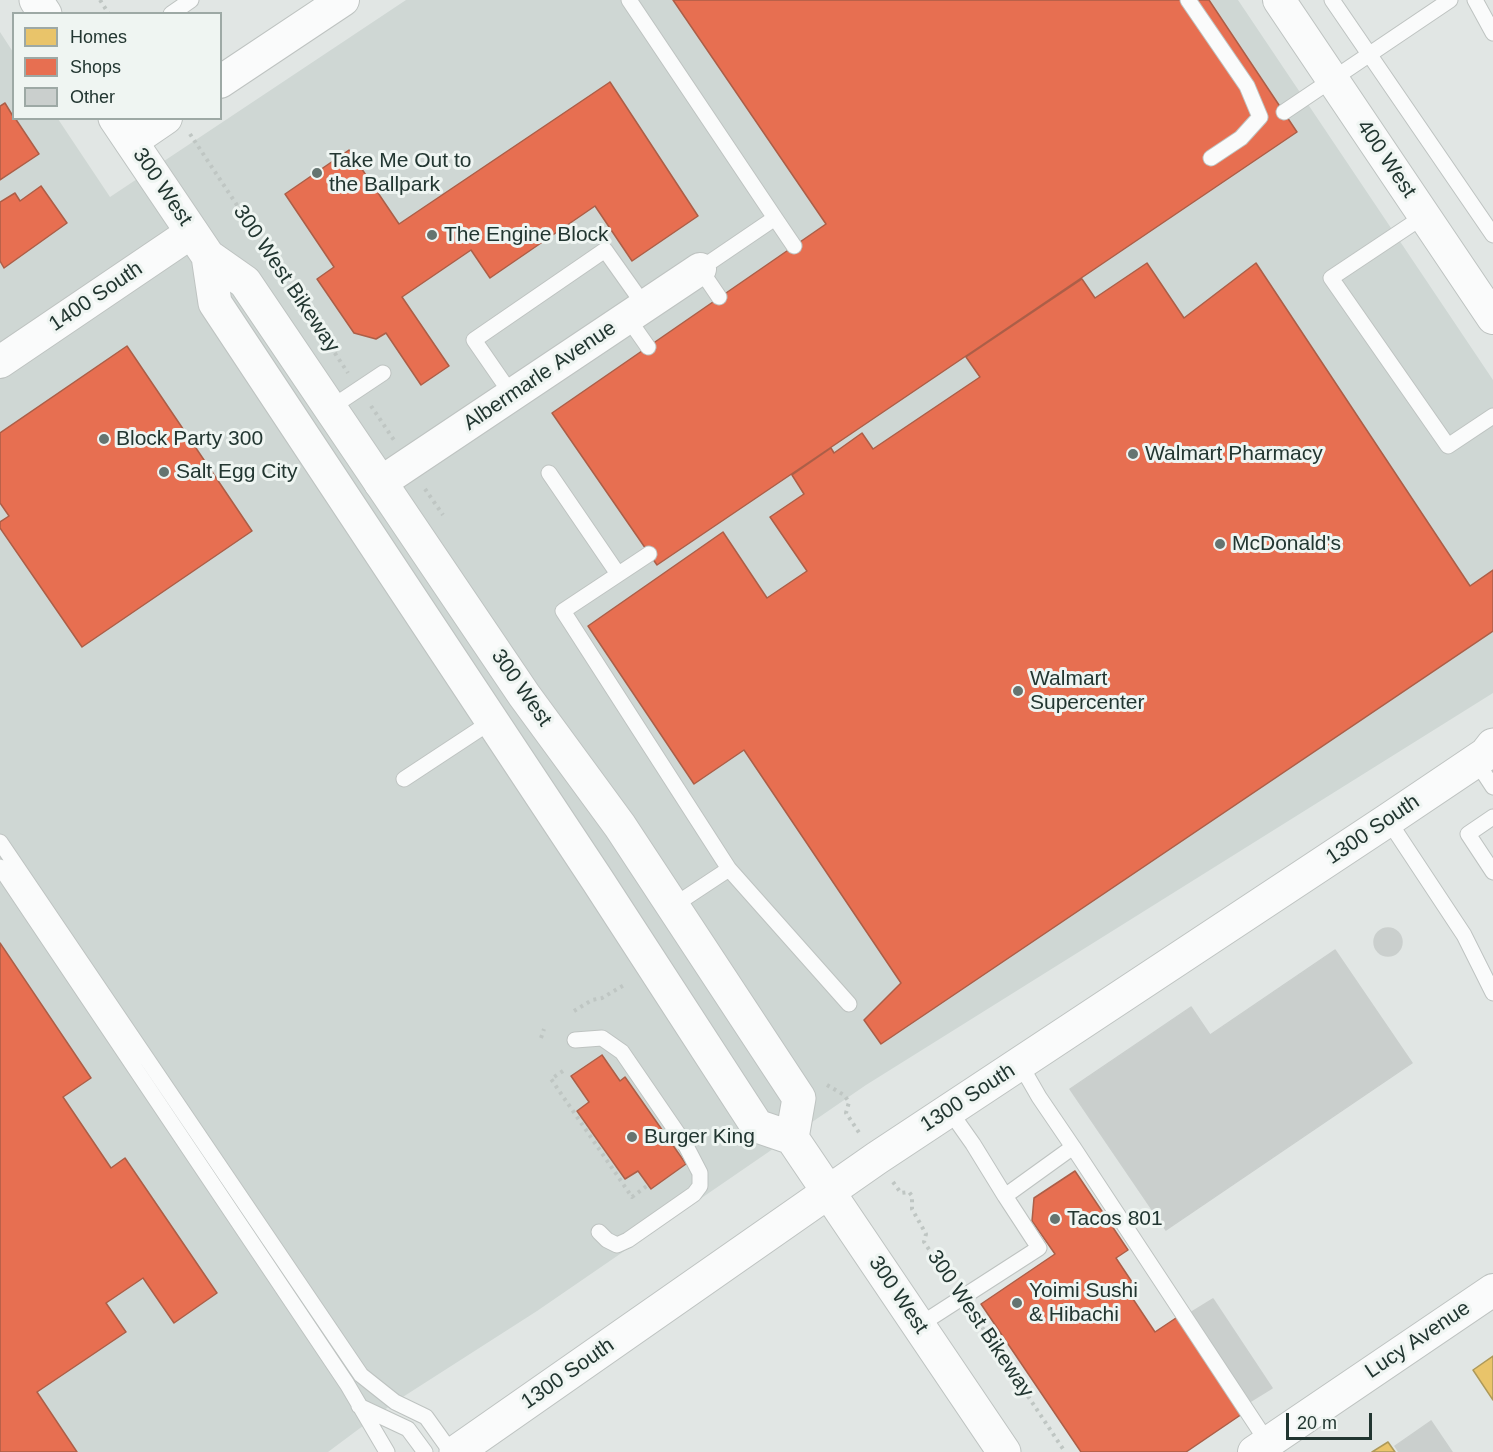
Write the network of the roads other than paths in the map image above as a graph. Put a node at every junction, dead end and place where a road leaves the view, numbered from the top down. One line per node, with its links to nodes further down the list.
1 (190, 0): 9 (lane)
2 (629, 0): 19 (lane)
3 (1188, 0): 17 (lane)
4 (1279, 0): 12 (street, 400 West)
5 (1332, 0): 11 (lane)
6 (1450, 0): 11 (lane)
7 (1475, 0): 10 (lane)
8 (328, 4): 13 (street)
9 (174, 12)
10 (1493, 33)
11 (1370, 54): 12 (lane); 20 (lane)
12 (1332, 79): 14 (lane); 18 (street, 400 West)
13 (222, 81)
14 (1284, 112)
15 (176, 123): 16 (street)
16 (123, 130): 21 (main road, 300 West)
17 (1211, 158)
18 (1424, 216): 26 (street, 400 West); 32 (lane)
19 (775, 218): 22 (lane); 23 (lane)
20 (1493, 235)
21 (200, 244): 28 (street, 1400 South); 31 (main road, 300 West); 37 (main road, 300 West)
22 (794, 246)
23 (700, 269): 24 (lane); 25 (street, Albermarle Avenue)
24 (719, 297)
25 (635, 311): 27 (lane); 30 (street, Albermarle Avenue); 30 (lane)
26 (1493, 318)
27 (648, 346)
28 (0, 362)
29 (383, 373): 31 (lane)
30 (512, 395): 34 (street, Albermarle Avenue)
31 (329, 409): 34 (main road, 300 West)
32 (1493, 416)
33 (549, 473): 36 (lane)
34 (380, 483): 46 (main road, 300 West)
35 (649, 554): 36 (lane)
36 (618, 574): 44 (lane)
37 (492, 721): 39 (lane); 57 (main road, 300 West)
38 (1488, 760): 41 (main road, 1300 South)
39 (404, 779)
40 (1493, 817): 45 (lane)
41 (1388, 820): 49 (lane); 54 (main road, 1300 South)
42 (0, 842): 47 (lane)
43 (0, 867): 47 (lane)
44 (729, 869): 46 (lane); 50 (lane)
45 (1493, 872)
46 (673, 906): 57 (main road, 300 West)
47 (37, 910): 48 (lane)
48 (87, 983): 51 (lane); 53 (lane)
49 (1493, 993)
50 (849, 1004)
51 (135, 1040): 53 (lane); 56 (lane)
52 (574, 1040): 62 (lane)
53 (122, 1049): 56 (lane)
54 (1020, 1064): 55 (main road, 1300 South); 58 (lane)
55 (950, 1110): 60 (main road, 1300 South); 61 (lane)
56 (175, 1114): 59 (lane)
57 (792, 1138): 60 (main road, 300 West)
58 (1073, 1147): 61 (lane); 72 (lane)
59 (219, 1180): 63 (lane); 64 (lane)
60 (829, 1192): 68 (main road, 300 West); 76 (main road, 1300 South)
61 (1005, 1196): 68 (lane)
62 (599, 1232)
63 (275, 1248): 64 (lane); 66 (lane)
64 (261, 1257): 67 (lane)
65 (1493, 1290): 72 (street, Lucy Avenue)
66 (321, 1315): 67 (lane); 69 (lane)
67 (307, 1325): 70 (lane)
68 (918, 1326): 77 (main road, 300 West)
69 (361, 1376): 70 (lane); 75 (lane)
70 (347, 1384): 71 (lane)
71 (359, 1406): 73 (lane); 74 (lane)
72 (1261, 1447)
73 (387, 1452)
74 (425, 1452)
75 (451, 1452)
76 (456, 1452)
77 (1004, 1452)

